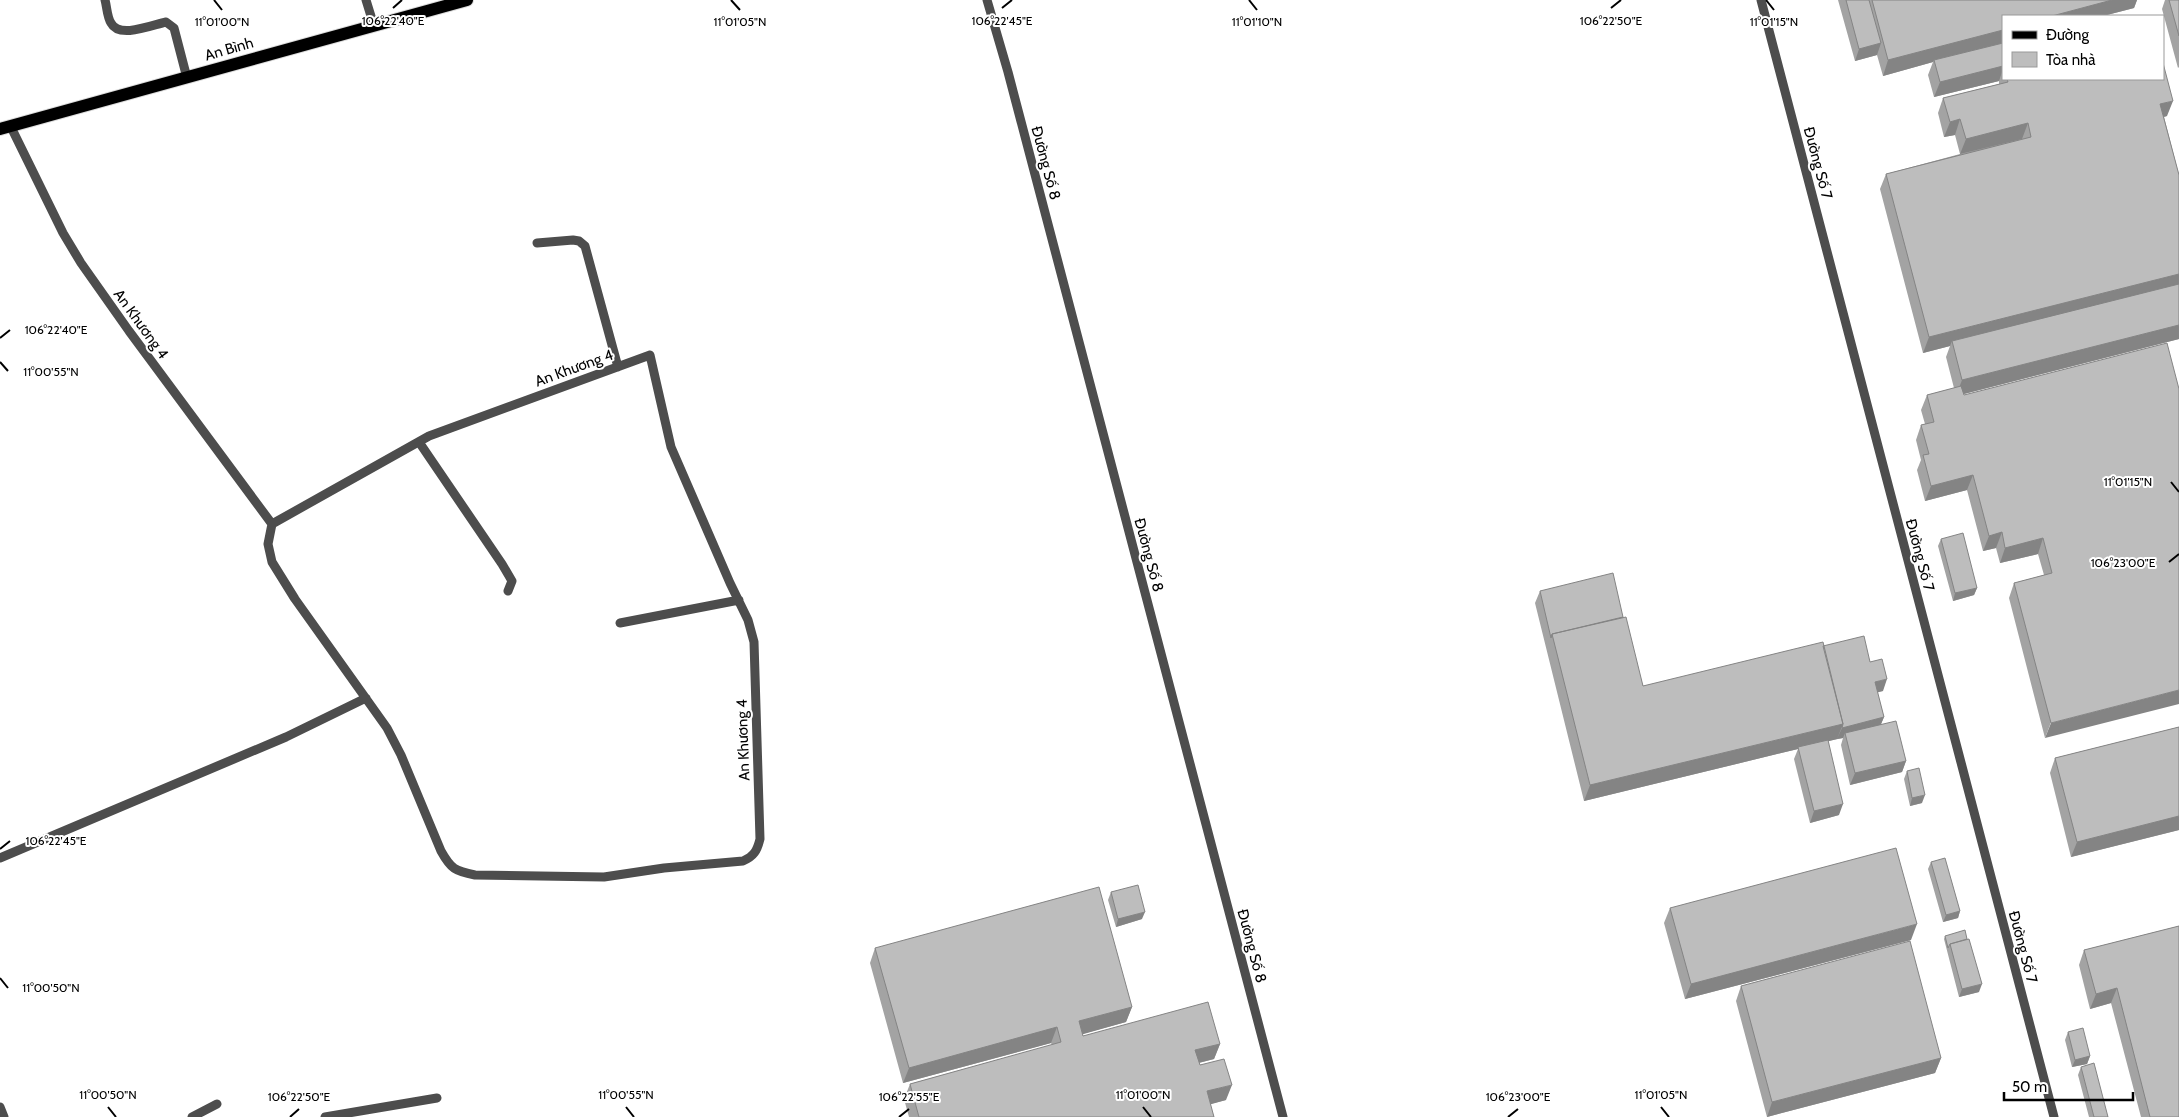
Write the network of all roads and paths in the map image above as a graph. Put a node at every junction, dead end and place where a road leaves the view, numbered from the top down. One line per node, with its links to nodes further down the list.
1 (106, 0): 7 (street)
2 (366, 0): 6 (street)
3 (467, 0): 6 (main road, An Bình)
4 (987, 0): 24 (street, Đường Số 8)
5 (1761, 0): 25 (street, Đường Số 7)
6 (374, 26): 7 (main road, An Bình)
7 (187, 78): 8 (main road, An Bình)
8 (6, 128): 12 (street, An Khương 4)
9 (537, 243): 10 (street)
10 (618, 367): 11 (street, An Khương 4); 14 (street, An Khương 4)
11 (419, 442): 12 (street, An Khương 4); 13 (street)
12 (272, 524): 16 (street, An Khương 4)
13 (508, 591)
14 (739, 600): 15 (street); 16 (street, An Khương 4)
15 (620, 623)
16 (366, 698): 17 (street)
17 (0, 858)
18 (437, 1098): 23 (street)
19 (217, 1104): 22 (street)
20 (0, 1107): 21 (street)
21 (4, 1117)
22 (192, 1117)
23 (325, 1117)
24 (1283, 1117)
25 (2054, 1117)

